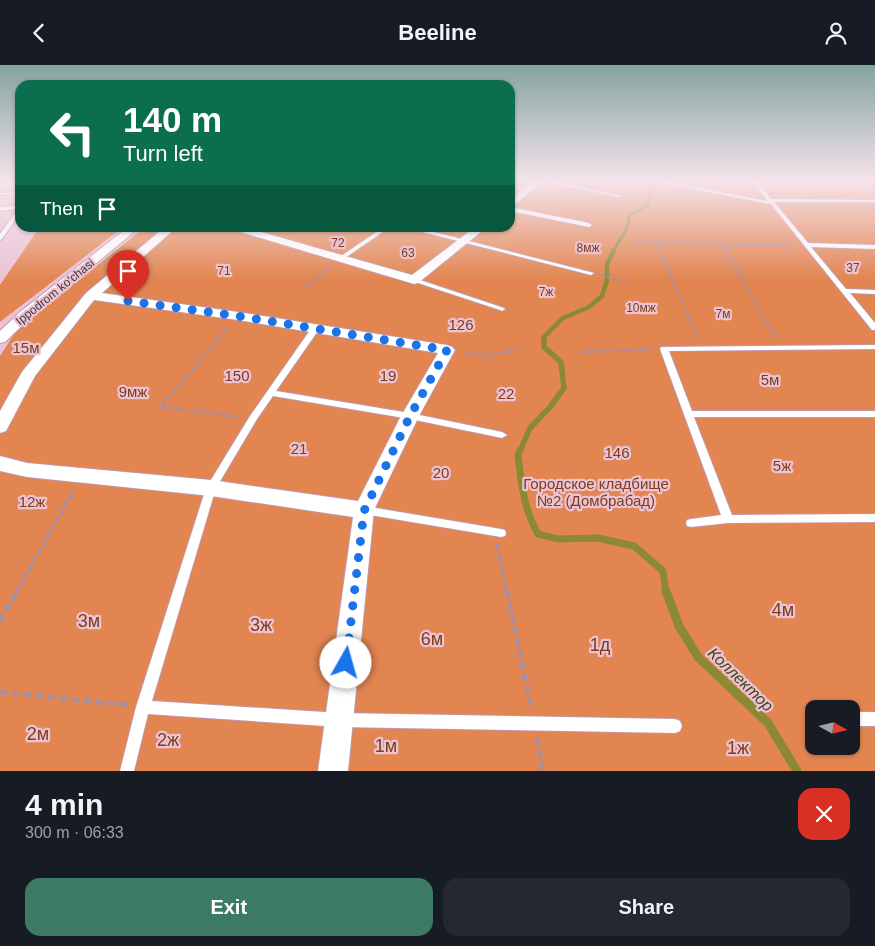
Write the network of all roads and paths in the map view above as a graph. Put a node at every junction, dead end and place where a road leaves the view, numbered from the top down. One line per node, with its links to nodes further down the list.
1 (541, 214): 4 (lane)
2 (781, 214): 16 (lane)
3 (15, 216): 11 (lane)
4 (590, 225)
5 (129, 232): 31 (street, Ippodrom ko'chasi)
6 (166, 232): 26 (street)
7 (246, 232): 18 (street)
8 (380, 232): 18 (lane)
9 (426, 232): 12 (lane)
10 (476, 232): 12 (street)
11 (0, 238)
12 (465, 241): 19 (lane); 21 (street)
13 (634, 242): 14 (path)
14 (657, 243): 15 (path); 34 (path)
15 (721, 244): 16 (path); 32 (path)
16 (806, 245): 17 (lane); 24 (lane)
17 (875, 247)
18 (340, 259): 21 (street); 23 (path)
19 (591, 273)
20 (607, 277): 22 (path)
21 (414, 281): 27 (lane)
22 (626, 282)
23 (305, 288)
24 (845, 291): 25 (lane); 30 (lane)
25 (875, 292)
26 (91, 296): 28 (street); 44 (street)
27 (502, 309)
28 (238, 316): 29 (street); 43 (path)
29 (316, 328): 36 (street); 39 (lane)
30 (875, 328)
31 (0, 339)
32 (781, 347): 33 (lane); 34 (lane)
33 (875, 347)
34 (702, 348): 35 (lane)
35 (664, 349): 38 (path); 40 (lane)
36 (447, 350): 37 (path); 42 (street)
37 (518, 351)
38 (578, 352)
39 (271, 393): 42 (lane); 43 (lane)
40 (690, 414): 41 (lane); 51 (lane)
41 (875, 414)
42 (410, 416): 45 (lane); 49 (street)
43 (253, 418): 48 (lane)
44 (0, 427)
45 (502, 435)
46 (0, 463): 47 (street)
47 (82, 477): 48 (street); 54 (path)
48 (211, 488): 49 (street); 56 (lane)
49 (364, 511): 53 (lane); 59 (street)
50 (875, 518): 51 (lane)
51 (728, 519): 52 (lane)
52 (692, 523)
53 (497, 532): 60 (path)
54 (0, 621)
55 (0, 692): 56 (path)
56 (143, 707): 59 (lane); 62 (lane)
57 (860, 719): 58 (lane)
58 (875, 719)
59 (340, 720): 60 (lane); 63 (street)
60 (534, 725): 61 (lane); 64 (path)
61 (675, 727)
62 (127, 771)
63 (333, 771)
64 (543, 771)

